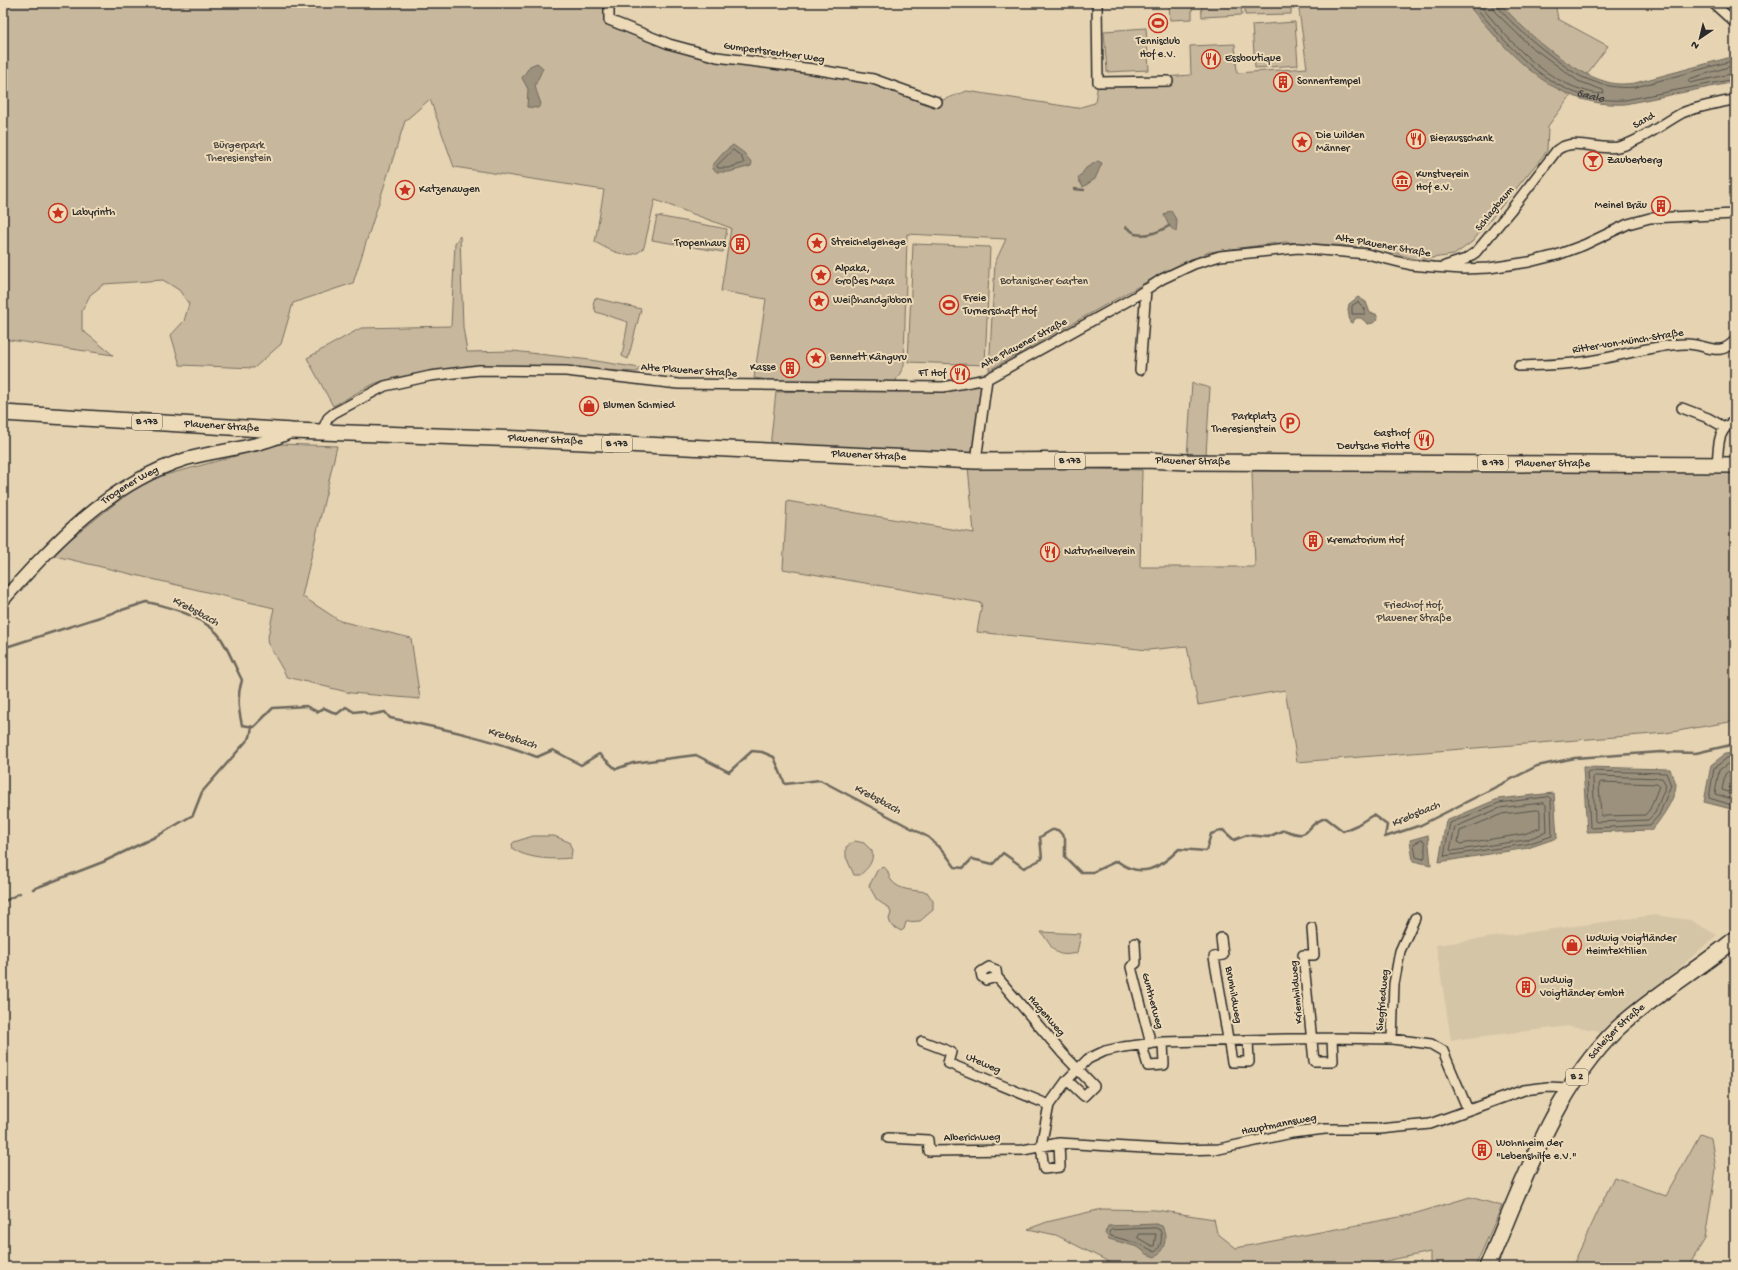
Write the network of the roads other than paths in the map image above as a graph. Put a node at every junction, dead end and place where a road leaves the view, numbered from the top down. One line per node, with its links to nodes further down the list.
1 (609, 3): 7 (street, Gumpertsreuther Weg)
2 (1097, 3): 5 (street)
3 (1713, 3): 4 (street)
4 (1735, 23)
5 (1168, 81)
6 (1735, 100): 8 (street, Sand)
7 (937, 102)
8 (1563, 145): 10 (street, Schlagbaum)
9 (1735, 214): 10 (street, Alte Plauener Straße)
10 (1433, 267): 11 (street, Alte Plauener Straße)
11 (1146, 290): 14 (street); 15 (street, Alte Plauener Straße)
12 (1735, 340): 13 (street, Ritter-von-Münch-Straße)
13 (1519, 366)
14 (1140, 370)
15 (987, 379): 21 (street, Alte Plauener Straße); 22 (street)
16 (1682, 408): 19 (street)
17 (3, 413): 20 (main road, Plauener Straße / B 173)
18 (1735, 421): 19 (street)
19 (1724, 427): 23 (street)
20 (292, 431): 21 (main road, Plauener Straße / B 173); 25 (street, Trogener Weg)
21 (322, 431): 22 (main road, Plauener Straße / B 173)
22 (976, 461): 23 (main road, Plauener Straße / B 173)
23 (1717, 465): 24 (main road, Plauener Straße / B 173)
24 (1735, 465)
25 (3, 600)
26 (1415, 918): 34 (street, Siegfriedweg)
27 (1312, 928): 32 (street, Kriemhildweg)
28 (1221, 938): 35 (street, Brunhildweg)
29 (1735, 939): 42 (main road, Schleizer Straße / B 2)
30 (1135, 943): 39 (street, Guntherweg)
31 (998, 977): 40 (street, Hagenweg)
32 (1313, 1038): 33 (street); 33 (street); 36 (street)
33 (1332, 1038): 34 (street)
34 (1392, 1039): 44 (street)
35 (1228, 1040): 36 (street); 36 (street); 38 (street)
36 (1248, 1040)
37 (922, 1041): 43 (street, Uteweg)
38 (1163, 1042): 39 (street); 39 (street)
39 (1146, 1045): 40 (street)
40 (1078, 1069): 41 (street); 41 (street, Hagenweg)
41 (1067, 1080): 43 (street)
42 (1570, 1088): 44 (street, Hauptmannsweg); 48 (main road, Schleizer Straße / B 2)
43 (1048, 1105): 47 (street)
44 (1468, 1110): 46 (street, Hauptmannsweg)
45 (888, 1138): 47 (street, Alberichweg)
46 (1059, 1143): 47 (street, Hauptmannsweg); 47 (street)
47 (1041, 1146)
48 (1487, 1267)

